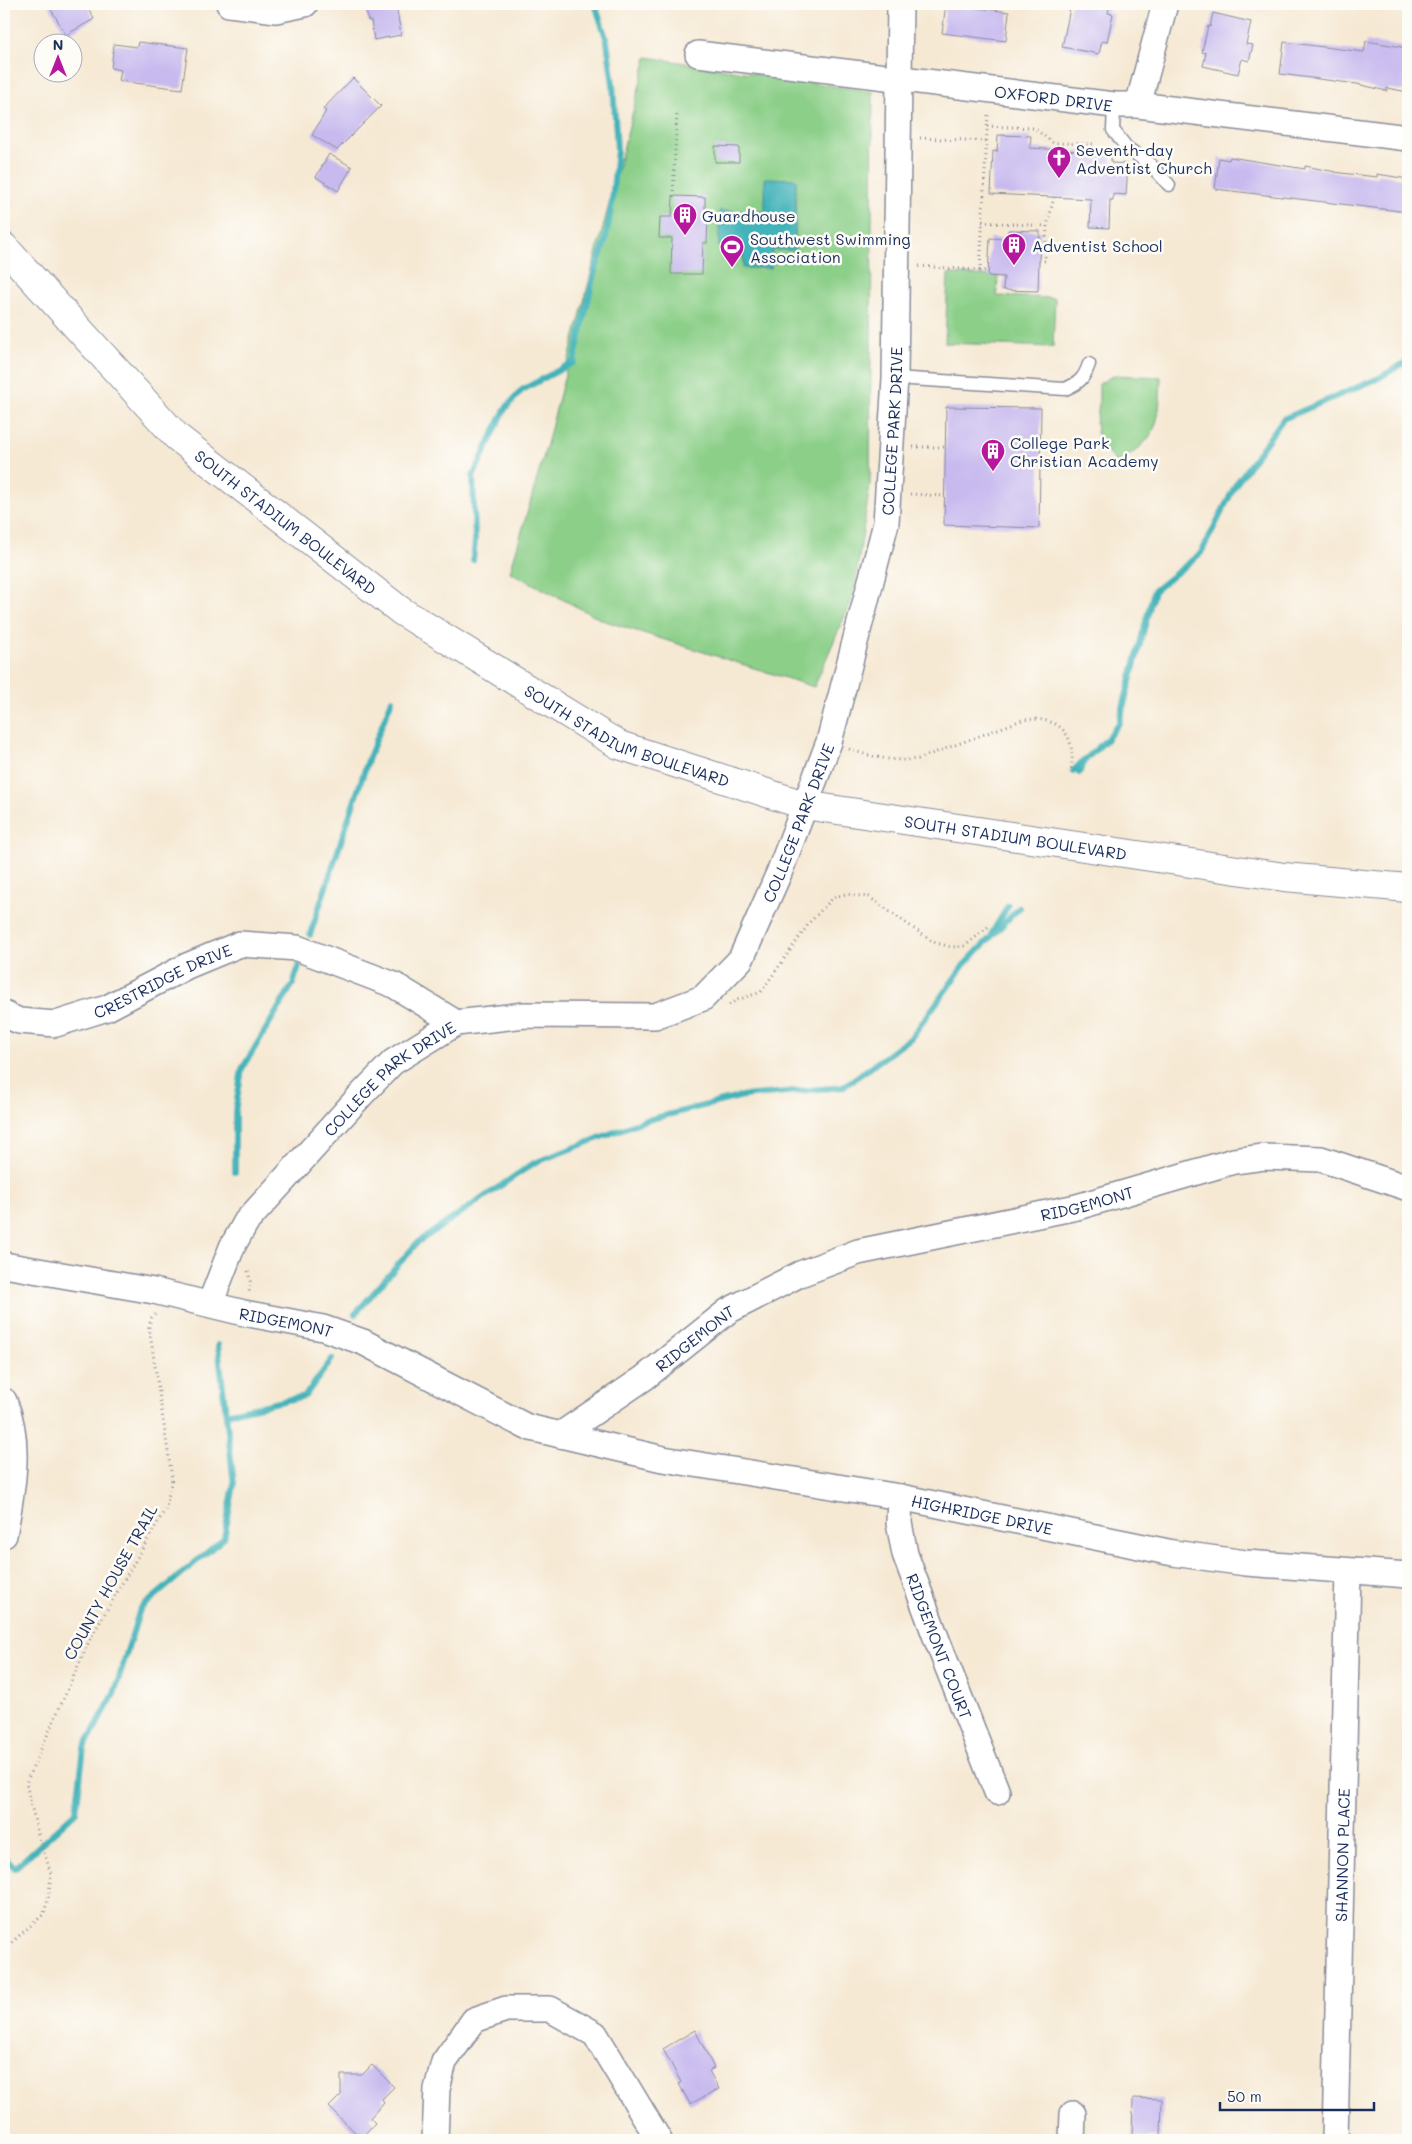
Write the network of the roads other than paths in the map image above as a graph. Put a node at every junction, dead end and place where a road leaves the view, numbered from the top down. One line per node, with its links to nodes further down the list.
1 (229, 4): 2 (street)
2 (305, 4)
3 (900, 4): 6 (street, COLLEGE PARK DRIVE)
4 (1165, 4): 7 (street)
5 (698, 54): 6 (street, OXFORD DRIVE)
6 (899, 79): 7 (street, OXFORD DRIVE); 12 (street, COLLEGE PARK DRIVE)
7 (1126, 105): 8 (street, OXFORD DRIVE); 9 (lane)
8 (1408, 138)
9 (1168, 185)
10 (4, 247): 13 (main road, SOUTH STADIUM BOULEVARD)
11 (1089, 364): 12 (lane)
12 (895, 378): 13 (street, COLLEGE PARK DRIVE)
13 (804, 805): 14 (main road, SOUTH STADIUM BOULEVARD); 16 (street, COLLEGE PARK DRIVE)
14 (1408, 888)
15 (4, 1014): 16 (street, CRESTRIDGE DRIVE)
16 (456, 1023): 19 (street, COLLEGE PARK DRIVE)
17 (1408, 1188): 21 (street, RIDGEMONT)
18 (4, 1265): 19 (street, RIDGEMONT)
19 (210, 1304): 21 (street, RIDGEMONT)
20 (4, 1401): 23 (street)
21 (560, 1435): 22 (street, HIGHRIDGE DRIVE)
22 (900, 1497): 24 (street, HIGHRIDGE DRIVE); 26 (street, RIDGEMONT COURT)
23 (4, 1535)
24 (1348, 1570): 25 (street, HIGHRIDGE DRIVE); 31 (street, SHANNON PLACE)
25 (1408, 1575)
26 (997, 1792)
27 (1073, 2114): 30 (street)
28 (435, 2140): 29 (street)
29 (659, 2140)
30 (1072, 2140)
31 (1335, 2140)

